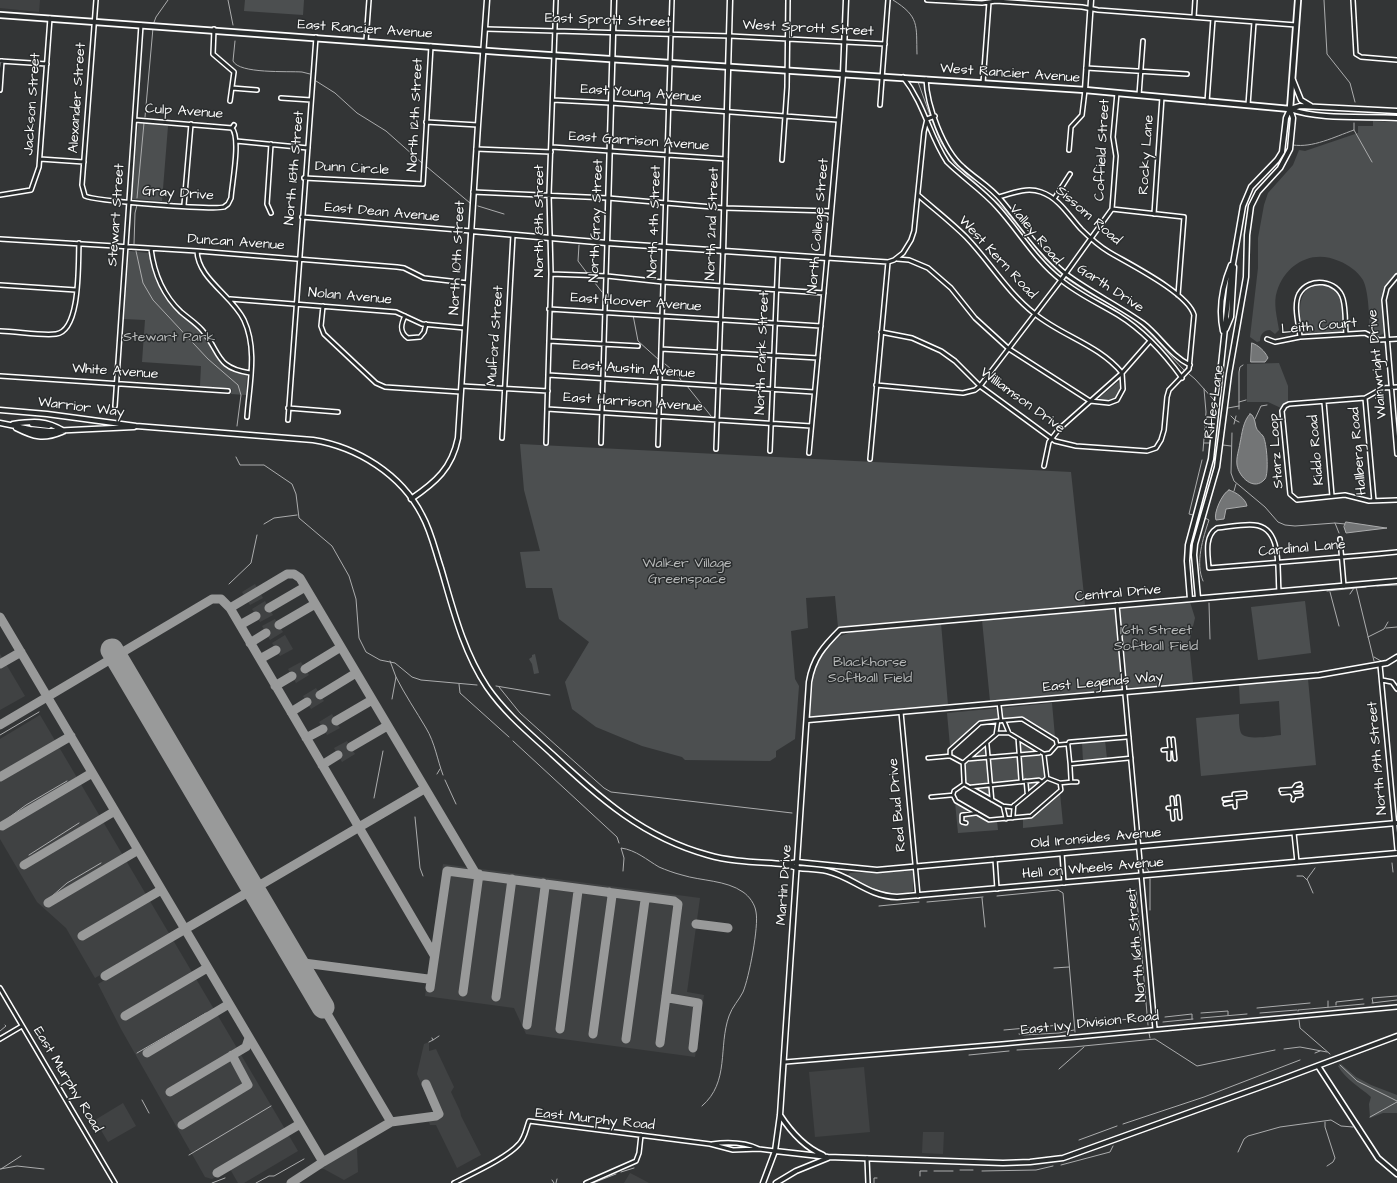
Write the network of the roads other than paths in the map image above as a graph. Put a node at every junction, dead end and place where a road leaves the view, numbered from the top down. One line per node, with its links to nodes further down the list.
1 (96, 0): 22 (street, Alexander Street)
2 (369, 0): 34 (street)
3 (487, 0): 27 (street, North 10th Street)
4 (556, 0): 28 (street, North 8th Street)
5 (614, 0): 29 (street, North Gray Street)
6 (672, 0): 30 (street, North 4th Street)
7 (730, 0): 31 (street, North 2nd Street)
8 (788, 0): 33 (street)
9 (846, 0): 36 (street, North College Street)
10 (927, 0): 15 (street)
11 (1091, 0): 17 (street)
12 (1195, 0): 19 (street)
13 (1298, 0): 25 (main road)
14 (1353, 0): 42 (street)
15 (989, 1): 17 (street); 56 (street)
16 (888, 2): 37 (street)
17 (1091, 9): 19 (street); 47 (street)
18 (0, 14): 20 (main road, East Rancier Avenue)
19 (1194, 17): 21 (street)
20 (50, 18): 22 (main road, East Rancier Avenue); 45 (street, Jackson Street)
21 (1213, 19): 23 (street); 68 (street)
22 (94, 21): 24 (main road, East Rancier Avenue); 98 (street, Alexander Street)
23 (1254, 22): 25 (street); 71 (street)
24 (141, 25): 26 (main road, East Rancier Avenue); 81 (street, Stewart Street)
25 (1296, 25): 55 (main road)
26 (214, 29): 32 (main road, East Rancier Avenue); 57 (street)
27 (486, 29): 28 (street, East Sprott Street); 39 (street, North 10th Street)
28 (555, 30): 29 (street, East Sprott Street); 40 (street, North 8th Street)
29 (614, 32): 30 (street, East Sprott Street); 41 (street, North Gray Street)
30 (671, 34): 31 (street, East Sprott Street); 44 (street, North 4th Street)
31 (730, 36): 33 (street, West Sprott Street); 46 (street, North 2nd Street)
32 (316, 37): 34 (main road, East Rancier Avenue); 66 (street, North 18th Street)
33 (787, 39): 36 (street, West Sprott Street); 48 (street)
34 (366, 41): 38 (main road, East Rancier Avenue)
35 (1143, 41): 49 (street)
36 (845, 42): 37 (street, West Sprott Street); 50 (street, North College Street)
37 (885, 44): 52 (street)
38 (432, 46): 39 (main road, East Rancier Avenue); 83 (street, North 12th Street)
39 (484, 50): 40 (main road, East Rancier Avenue); 85 (street, North 10th Street)
40 (555, 55): 41 (main road, East Rancier Avenue); 67 (street, North 8th Street)
41 (612, 58): 44 (main road, East Rancier Avenue); 69 (street, North Gray Street)
42 (1397, 60)
43 (1, 61): 45 (street); 58 (street)
44 (670, 62): 46 (main road, East Rancier Avenue); 73 (street, North 4th Street)
45 (47, 64): 95 (street, Jackson Street)
46 (729, 66): 48 (main road, West Rancier Avenue); 75 (street, North 2nd Street)
47 (1086, 68): 49 (street); 60 (street)
48 (787, 70): 50 (main road, West Rancier Avenue); 77 (street)
49 (1140, 71): 51 (street); 62 (street)
50 (843, 74): 52 (main road, West Rancier Avenue); 82 (street, North College Street)
51 (1187, 74)
52 (883, 77): 53 (main road, West Rancier Avenue); 70 (street)
53 (903, 77): 54 (main road, West Rancier Avenue); 80 (street)
54 (926, 79): 56 (main road, West Rancier Avenue); 78 (street, Garth Drive)
55 (1293, 80): 72 (street); 74 (main road)
56 (983, 83): 60 (main road, West Rancier Avenue)
57 (232, 88): 59 (street); 65 (street)
58 (0, 90)
59 (257, 90)
60 (1085, 90): 61 (main road, West Rancier Avenue); 92 (street)
61 (1117, 93): 62 (main road, West Rancier Avenue); 114 (street, Coffield Street)
62 (1139, 95): 63 (main road, West Rancier Avenue)
63 (1162, 97): 68 (main road, West Rancier Avenue); 117 (street, Rocky Lane)
64 (281, 98): 66 (street)
65 (230, 100)
66 (311, 100): 89 (street, North 18th Street)
67 (553, 100): 69 (street, East Young Avenue); 88 (street, North 8th Street)
68 (1207, 102): 71 (main road, West Rancier Avenue)
69 (611, 103): 73 (street, East Young Avenue); 91 (street, North Gray Street)
70 (880, 105)
71 (1248, 105): 74 (main road, West Rancier Avenue)
72 (1311, 106): 74 (street); 76 (street)
73 (669, 107): 75 (street, East Young Avenue); 94 (street, North 4th Street)
74 (1290, 109): 79 (street); 240 (street, Rifles Lane); 241 (street, Rifles Lane)
75 (727, 111): 77 (street, East Young Avenue); 96 (street, North 2nd Street)
76 (1397, 111)
77 (785, 116): 82 (street, East Young Avenue); 97 (street)
78 (935, 116): 80 (street); 107 (street, Garth Drive)
79 (1397, 118)
80 (927, 119): 105 (street); 140 (street, Valley Road)
81 (134, 120): 84 (street, Culp Avenue); 110 (street, Stewart Street)
82 (838, 120): 115 (street, North College Street)
83 (426, 122): 85 (street); 101 (street, North 12th Street)
84 (191, 124): 86 (street, Culp Avenue); 112 (street)
85 (478, 125): 90 (street, North 10th Street)
86 (236, 142): 87 (street); 112 (street, Gray Drive)
87 (271, 144): 89 (street); 116 (street)
88 (552, 147): 91 (street, East Garrison Avenue); 93 (street, North 8th Street)
89 (308, 148): 100 (street, North 18th Street)
90 (476, 149): 93 (street, East Garrison Avenue); 102 (street, North 10th Street)
91 (610, 150): 94 (street, East Garrison Avenue); 108 (street, North Gray Street)
92 (1068, 150)
93 (552, 152): 103 (street, North 8th Street)
94 (668, 155): 96 (street, East Garrison Avenue); 111 (street, North 4th Street)
95 (40, 159): 98 (street); 104 (street, Jackson Street)
96 (726, 159): 113 (street, North 2nd Street)
97 (782, 160)
98 (84, 162): 106 (street, Alexander Street)
99 (1070, 174): 109 (street)
100 (304, 178): 101 (street, Dunn Circle); 118 (street, North 18th Street)
101 (423, 184)
102 (473, 192): 103 (street); 119 (street, North 10th Street)
103 (549, 194): 108 (street); 121 (street, North 8th Street)
104 (0, 195)
105 (918, 195): 134 (street); 154 (street, West Kern Road)
106 (85, 196): 110 (street, Gray Drive)
107 (999, 197): 109 (street, Sissom Road); 136 (street, Garth Drive)
108 (608, 198): 111 (street); 125 (street, North Gray Street)
109 (1054, 199): 122 (street, Sissom Road)
110 (128, 202): 112 (street, Gray Drive); 126 (street, Stewart Street)
111 (666, 203): 113 (street); 127 (street, North 4th Street)
112 (184, 205)
113 (724, 208): 115 (street); 130 (street, North 2nd Street)
114 (1112, 209): 117 (street); 122 (street)
115 (831, 211): 133 (street, North College Street)
116 (271, 213)
117 (1154, 214): 148 (street)
118 (302, 217): 119 (street, East Dean Avenue); 132 (street, North 18th Street)
119 (471, 231): 120 (street, East Dean Avenue); 142 (street, North 10th Street)
120 (513, 235): 121 (street, East Dean Avenue); 193 (street, Mulford Street)
121 (551, 238): 125 (street, East Dean Avenue); 137 (street, North 8th Street)
122 (1092, 238): 136 (street); 148 (street, Sissom Road)
123 (0, 239): 124 (street, Duncan Avenue)
124 (79, 243): 126 (street, Duncan Avenue); 146 (street)
125 (607, 243): 127 (street, East Dean Avenue); 138 (street, North Gray Street)
126 (126, 247): 128 (street, Duncan Avenue); 186 (street, Stewart Street)
127 (664, 247): 130 (street, East Dean Avenue); 141 (street, North 4th Street)
128 (151, 249): 129 (street, Duncan Avenue); 179 (street)
129 (197, 251): 132 (street, Duncan Avenue); 149 (street)
130 (723, 252): 131 (street, East Dean Avenue); 144 (street, North 2nd Street)
131 (778, 256): 133 (street, East Dean Avenue); 145 (street, North Park Street)
132 (299, 258): 142 (street, Duncan Avenue); 150 (street, North 18th Street)
133 (827, 258): 135 (street); 147 (street, North College Street)
134 (897, 258): 135 (street); 174 (street)
135 (888, 262): 163 (street)
136 (1066, 273): 140 (street); 178 (street, Garth Drive)
137 (551, 274): 138 (street); 152 (street, North 8th Street)
138 (606, 276): 141 (street); 153 (street, North Gray Street)
139 (1397, 276): 168 (street, Wainwright Drive)
140 (1061, 280): 154 (street); 169 (street, Valley Road)
141 (663, 282): 144 (street); 156 (street, North 4th Street)
142 (468, 283): 161 (street, North 10th Street)
143 (0, 285): 146 (street)
144 (722, 285): 145 (street); 157 (street, North 2nd Street)
145 (777, 289): 147 (street); 158 (street, North Park Street)
146 (76, 290): 162 (street)
147 (824, 293): 160 (street, North College Street)
148 (1178, 295): 178 (street, Sissom Road)
149 (230, 299): 150 (street, Nolan Avenue); 179 (street)
150 (296, 304): 151 (street, Nolan Avenue); 203 (street, North 18th Street)
151 (322, 306): 155 (street, Nolan Avenue); 197 (street)
152 (549, 309): 153 (street, East Hoover Avenue); 170 (street, North 8th Street)
153 (605, 312): 156 (street, East Hoover Avenue); 171 (street, North Gray Street)
154 (1035, 314): 174 (street); 180 (street, West Kern Road)
155 (405, 316): 159 (street, Nolan Avenue); 159 (street)
156 (662, 316): 157 (street, East Hoover Avenue); 173 (street, North 4th Street)
157 (720, 320): 158 (street, East Hoover Avenue); 175 (street, North 2nd Street)
158 (775, 323): 160 (street, East Hoover Avenue); 176 (street, North Park Street)
159 (426, 324): 161 (street, Nolan Avenue)
160 (821, 326): 177 (street, North College Street)
161 (465, 328): 187 (street, North 10th Street)
162 (0, 330)
163 (881, 332): 189 (street); 190 (street, Williamson Drive)
164 (1346, 334): 165 (street, Leith Court); 165 (street); 168 (street, Leith Court)
165 (1300, 337): 166 (street, Leith Court)
166 (1267, 339)
167 (1397, 339): 168 (street, Leith Court)
168 (1387, 340): 191 (street, Wainwright Drive)
169 (1150, 341): 180 (street); 183 (street, Valley Road)
170 (549, 342): 171 (street); 181 (street, North 8th Street)
171 (604, 345): 172 (street); 184 (street, North Gray Street)
172 (638, 346)
173 (661, 348): 175 (street); 185 (street, North 4th Street)
174 (1009, 349): 190 (street); 200 (street)
175 (719, 352): 176 (street); 188 (street, North 2nd Street)
176 (774, 355): 177 (street); 194 (street, North Park Street)
177 (818, 358): 198 (street, North College Street)
178 (1190, 365): 183 (street)
179 (250, 373): 209 (street)
180 (1122, 373): 200 (street); 200 (street)
181 (548, 375): 184 (street, East Austin Avenue); 196 (street, North 8th Street)
182 (0, 376): 186 (street, White Avenue)
183 (1182, 378): 219 (street, Williamson Drive)
184 (603, 379): 185 (street, East Austin Avenue); 207 (street, North Gray Street)
185 (660, 382): 188 (street, East Austin Avenue); 208 (street, North 4th Street)
186 (117, 383): 195 (street, White Avenue); 202 (street, Stewart Street)
187 (462, 386): 193 (street); 197 (street, North 10th Street)
188 (718, 386): 194 (street, East Austin Avenue); 211 (street, North 2nd Street)
189 (876, 386): 190 (street); 227 (street)
190 (980, 386): 219 (street, Williamson Drive)
191 (1391, 387): 192 (street); 199 (street, Starz Loop); 226 (street, Wainwright Drive)
192 (1397, 387)
193 (504, 389): 196 (street); 218 (street, Mulford Street)
194 (773, 390): 198 (street, East Austin Avenue); 213 (street, North Park Street)
195 (228, 391)
196 (548, 391): 204 (street, North 8th Street)
197 (461, 392): 230 (street, North 10th Street)
198 (814, 392): 216 (street, North College Street)
199 (1365, 398): 201 (street, Starz Loop); 232 (street, Hallberg Road)
200 (1090, 401): 219 (street)
201 (1324, 402): 229 (street, Kiddo Road); 229 (street, Starz Loop)
202 (115, 406)
203 (288, 408): 206 (street); 210 (street, North 18th Street)
204 (547, 409): 207 (street, East Harrison Avenue); 221 (street, North 8th Street)
205 (0, 410): 215 (street, Warrior Way)
206 (338, 412)
207 (601, 412): 208 (street, East Harrison Avenue); 220 (street, North Gray Street)
208 (659, 416): 211 (street, East Harrison Avenue); 222 (street, North 4th Street)
209 (247, 417)
210 (288, 420)
211 (717, 420): 213 (street, East Harrison Avenue); 223 (street, North 2nd Street)
212 (0, 423): 214 (street)
213 (772, 423): 216 (street, East Harrison Avenue); 224 (street, North Park Street)
214 (9, 425): 217 (street, Warrior Way); 217 (street)
215 (136, 426): 217 (street, Warrior Way); 230 (street)
216 (811, 426): 225 (street, North College Street)
217 (64, 431)
218 (502, 438)
219 (1052, 438): 228 (street)
220 (601, 442)
221 (546, 443)
222 (658, 445)
223 (716, 449)
224 (770, 451)
225 (810, 453)
226 (1397, 454)
227 (870, 459)
228 (1044, 466)
229 (1332, 496): 232 (street, Starz Loop)
230 (412, 499): 327 (street)
231 (1397, 500): 232 (street, Starz Loop)
232 (1374, 501)
233 (1340, 539): 235 (street)
234 (1397, 552): 235 (street, Cardinal Lane)
235 (1341, 557): 236 (street, Cardinal Lane); 238 (street)
236 (1277, 562): 236 (street, Cardinal Lane); 239 (street)
237 (1397, 581): 238 (street, Central Drive)
238 (1344, 586): 239 (street, Central Drive)
239 (1279, 591): 240 (street, Central Drive)
240 (1198, 598): 241 (street, Central Drive)
241 (1190, 599): 242 (street, Central Drive)
242 (1117, 605): 243 (street, Central Drive); 248 (street, North 16th Street)
243 (840, 630): 251 (street, Martin Drive)
244 (1397, 657): 245 (street, East Legends Way)
245 (1380, 665): 246 (street, North 19th Street); 248 (street, East Legends Way)
246 (1382, 680): 247 (street); 318 (street, North 19th Street)
247 (1397, 689)
248 (1125, 692): 249 (street, East Legends Way); 255 (street, North 16th Street)
249 (999, 704): 250 (street, East Legends Way); 252 (street)
250 (901, 712): 251 (street, East Legends Way); 328 (street, Red Bud Drive)
251 (808, 720): 325 (street, Martin Drive)
252 (1001, 721): 253 (street); 254 (street); 261 (street); 267 (street)
253 (1009, 733): 254 (street); 258 (street)
254 (996, 734): 259 (street)
255 (1129, 737): 260 (street); 271 (street, North 16th Street)
256 (1169, 739): 264 (street)
257 (1173, 739): 262 (street)
258 (1018, 740): 265 (street); 268 (street)
259 (987, 743): 270 (street); 272 (street)
260 (1068, 744): 261 (street); 276 (street)
261 (1057, 745): 266 (street)
262 (1174, 749): 264 (street); 274 (street)
263 (1163, 750): 264 (street)
264 (1169, 750): 273 (street)
265 (1039, 753): 266 (street); 268 (street)
266 (1044, 754): 277 (street)
267 (950, 756): 269 (street); 275 (street)
268 (1019, 756): 270 (street); 279 (street)
269 (928, 758)
270 (989, 758): 272 (street); 284 (street)
271 (1131, 758): 276 (street); 320 (street, North 16th Street)
272 (968, 759): 275 (street)
273 (1169, 759)
274 (1175, 759)
275 (963, 763): 283 (street)
276 (1070, 764): 281 (street)
277 (1047, 778): 280 (street); 285 (street)
278 (1026, 781): 279 (street); 280 (street); 291 (street)
279 (1021, 782): 284 (street)
280 (1042, 782): 291 (street)
281 (1071, 782): 282 (street); 285 (street)
282 (1077, 782)
283 (964, 784): 287 (street); 293 (street)
284 (991, 784): 287 (street); 302 (street)
285 (1060, 784): 313 (street)
286 (1300, 784): 289 (street)
287 (971, 787): 302 (street)
288 (1301, 788): 289 (street)
289 (1292, 791): 290 (street); 295 (street)
290 (1282, 792)
291 (1028, 793): 306 (street)
292 (1245, 793): 300 (street)
293 (953, 795): 296 (street); 312 (street)
294 (1301, 795): 295 (street)
295 (1294, 796): 303 (street)
296 (931, 797)
297 (1178, 797): 308 (street)
298 (1245, 797): 300 (street)
299 (1172, 798): 311 (street)
300 (1234, 798): 301 (street); 304 (street)
301 (1224, 799)
302 (992, 800): 307 (street)
303 (1293, 800)
304 (1235, 802): 305 (street); 309 (street)
305 (1225, 804)
306 (1014, 805): 307 (street); 313 (street)
307 (1003, 806): 315 (street)
308 (1179, 807): 311 (street); 314 (street)
309 (1236, 807)
310 (1168, 808): 311 (street)
311 (1172, 808): 316 (street)
312 (977, 813): 315 (street); 317 (street)
313 (1013, 818): 315 (street)
314 (1180, 818)
315 (1006, 819)
316 (1173, 819)
317 (966, 823)
318 (1396, 824): 319 (street, Old Ironsides Avenue); 321 (street, North 19th Street)
319 (1294, 833): 320 (street, Old Ironsides Avenue); 326 (street)
320 (1140, 846): 322 (street, Old Ironsides Avenue); 330 (street, North 16th Street)
321 (1397, 849)
322 (1062, 853): 324 (street, Old Ironsides Avenue); 331 (street)
323 (1397, 853): 326 (street, Hell on Wheels Avenue)
324 (995, 859): 328 (street, Old Ironsides Avenue); 332 (street)
325 (797, 862): 327 (street); 328 (street, Old Ironsides Avenue); 329 (street, Martin Drive)
326 (1297, 862): 330 (street, Hell on Wheels Avenue)
327 (786, 864): 329 (street)
328 (915, 866): 333 (street, Red Bud Drive)
329 (797, 868): 333 (street, Hell on Wheels Avenue); 340 (street, Martin Drive)
330 (1142, 876): 331 (street, Hell on Wheels Avenue); 337 (street, North 16th Street)
331 (1064, 883): 332 (street, Hell on Wheels Avenue)
332 (997, 888): 333 (street, Hell on Wheels Avenue)
333 (918, 896)
334 (0, 988): 336 (street, East Murphy Road)
335 (1397, 1007): 337 (street, East Ivy Division Road)
336 (22, 1026): 339 (street); 350 (street, East Murphy Road)
337 (1155, 1029): 340 (street, East Ivy Division Road)
338 (1397, 1036): 341 (street)
339 (0, 1038)
340 (785, 1062): 342 (street, Martin Drive)
341 (1318, 1066): 348 (street); 349 (street)
342 (780, 1115): 346 (street, Martin Drive); 347 (street)
343 (641, 1135): 344 (street, East Murphy Road); 351 (street, East Murphy Road); 352 (street)
344 (710, 1144): 345 (street, East Murphy Road); 345 (street, East Murphy Road)
345 (759, 1149): 346 (street)
346 (775, 1152): 347 (street); 353 (street, Martin Drive)
347 (828, 1157): 348 (street); 354 (street)
348 (867, 1158): 355 (street)
349 (1397, 1174)
350 (115, 1183)
351 (454, 1183)
352 (586, 1183)
353 (763, 1183)
354 (776, 1183)
355 (868, 1183)

